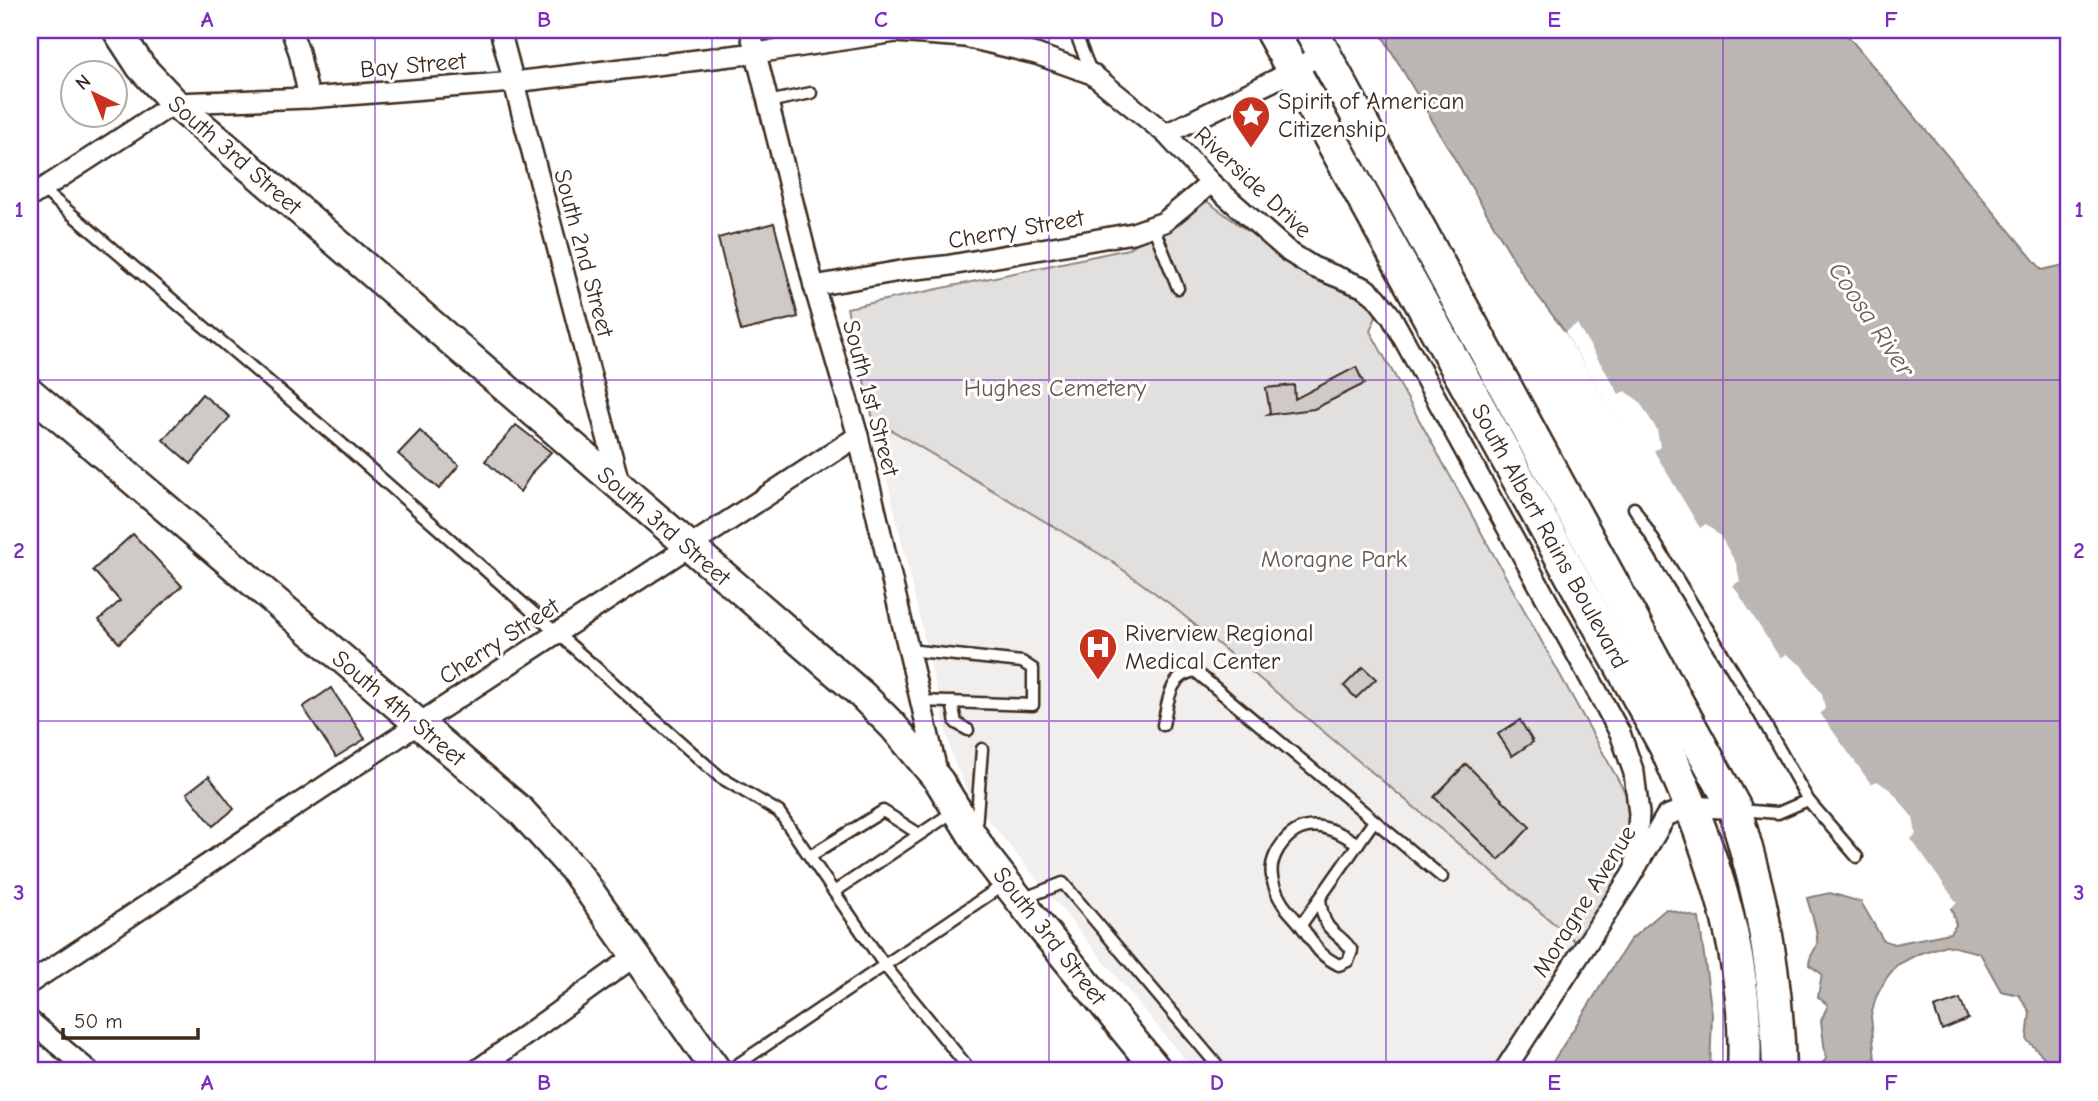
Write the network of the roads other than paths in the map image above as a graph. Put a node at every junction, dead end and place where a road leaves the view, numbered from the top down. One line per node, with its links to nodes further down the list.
1 (117, 30): 16 (main road, South 3rd Street)
2 (291, 30): 14 (street)
3 (500, 30): 12 (street, South 2nd Street)
4 (750, 30): 9 (street, South 1st Street)
5 (1074, 30): 11 (lane)
6 (1271, 30): 10 (main road, South Albert Rains Boulevard)
7 (984, 35): 9 (street, Bay Street); 11 (street, Bay Street)
8 (1317, 41): 10 (street); 40 (main road, South Albert Rains Boulevard)
9 (756, 53): 12 (street, Bay Street); 15 (street, South 1st Street)
10 (1293, 71): 17 (street); 38 (main road, South Albert Rains Boulevard)
11 (1092, 74): 17 (street, Bay Street)
12 (514, 82): 14 (street, Bay Street); 25 (street, South 2nd Street)
13 (811, 93): 15 (lane)
14 (309, 98): 16 (street, Bay Street)
15 (768, 102): 21 (street, South 1st Street)
16 (175, 103): 19 (street); 25 (main road, South 3rd Street)
17 (1166, 134): 18 (street, Riverside Drive)
18 (1211, 183): 20 (street, Cherry Street); 47 (street, Riverside Drive)
19 (36, 193): 28 (lane)
20 (1153, 226): 21 (street, Cherry Street); 22 (lane)
21 (814, 286): 24 (street, South 1st Street)
22 (1178, 288)
23 (30, 392): 32 (main road, South 4th Street)
24 (858, 436): 27 (street, Cherry Street); 29 (street, South 1st Street)
25 (621, 489): 27 (main road, South 3rd Street)
26 (1634, 509): 37 (lane)
27 (687, 546): 28 (street, Cherry Street); 36 (main road, South 3rd Street)
28 (556, 632): 32 (street, Cherry Street); 45 (lane)
29 (908, 650): 30 (street, South 1st Street); 31 (lane)
30 (920, 701): 31 (lane); 36 (street, South 1st Street)
31 (952, 702): 34 (lane)
32 (418, 723): 53 (main road, South 4th Street); 55 (street, Cherry Street)
33 (1163, 725): 41 (lane)
34 (968, 730)
35 (982, 749): 43 (lane)
36 (939, 781): 39 (main road, South 3rd Street)
37 (1808, 800): 40 (lane); 46 (lane)
38 (1692, 806): 40 (street); 47 (street, Moragne Avenue); 65 (main road, South Albert Rains Boulevard)
39 (957, 809): 42 (lane); 43 (main road, South 3rd Street)
40 (1735, 809): 66 (main road, South Albert Rains Boulevard)
41 (1374, 821): 44 (lane); 48 (lane)
42 (919, 834): 45 (lane); 49 (lane)
43 (975, 839): 50 (main road, South 3rd Street)
44 (1358, 844): 51 (lane); 52 (lane)
45 (810, 856): 49 (lane)
46 (1857, 857)
47 (1635, 869): 64 (street, Moragne Avenue)
48 (1442, 877)
49 (834, 892): 54 (lane)
50 (1013, 892): 54 (lane); 62 (main road, South 3rd Street); 63 (lane)
51 (1320, 899): 52 (lane); 52 (lane)
52 (1301, 925)
53 (635, 956): 58 (street); 59 (main road, South 4th Street)
54 (884, 965): 60 (lane); 61 (lane)
55 (30, 983)
56 (30, 1021): 57 (street)
57 (89, 1071)
58 (476, 1071)
59 (717, 1071)
60 (728, 1071)
61 (971, 1071)
62 (1158, 1071)
63 (1222, 1071)
64 (1504, 1071)
65 (1744, 1071)
66 (1779, 1071)

